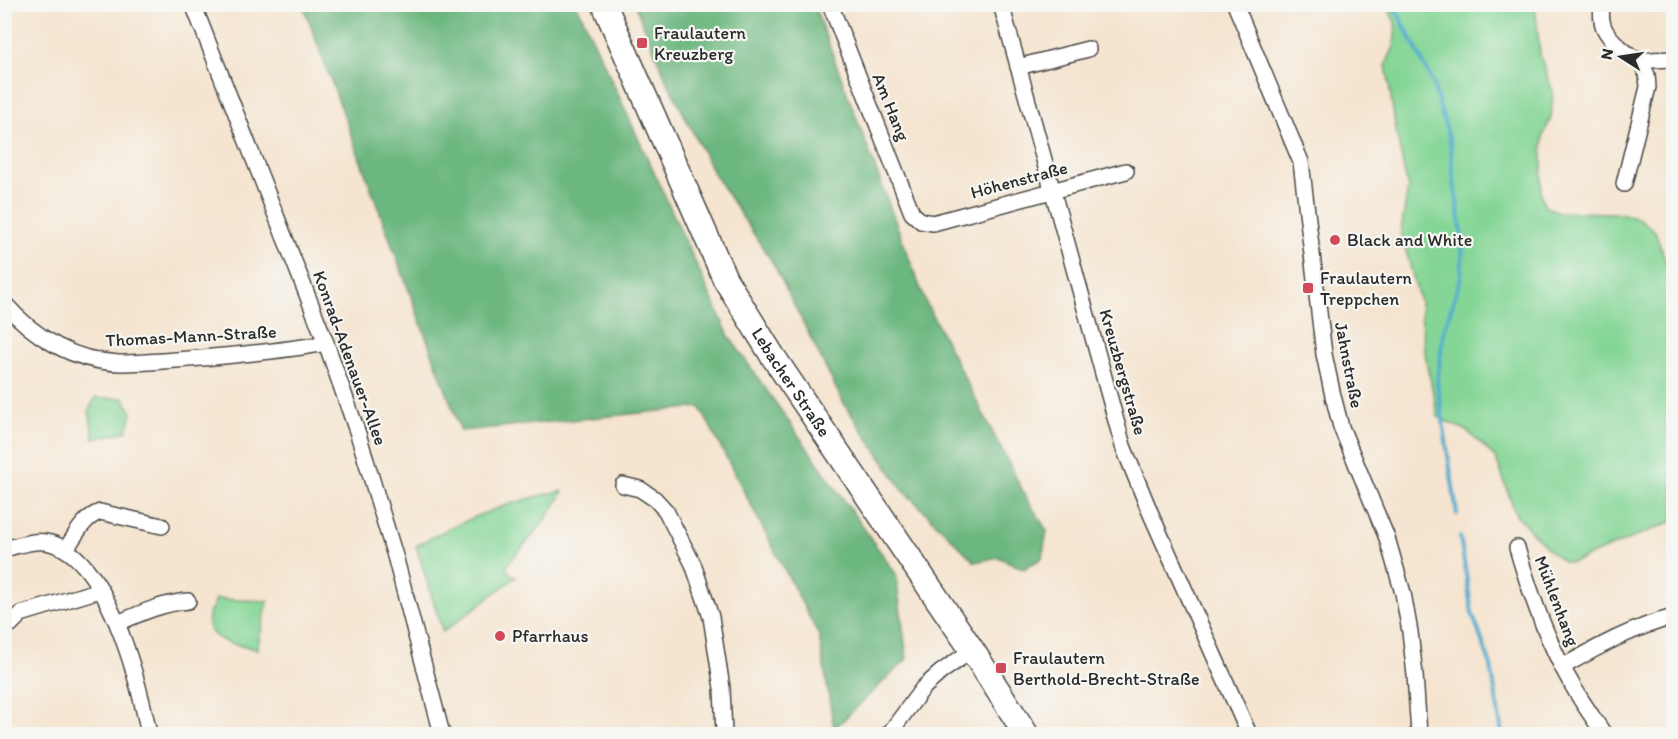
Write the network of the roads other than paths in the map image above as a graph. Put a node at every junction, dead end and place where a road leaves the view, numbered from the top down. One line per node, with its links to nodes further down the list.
1 (194, 4): 16 (street, Konrad-Adenauer-Allee)
2 (604, 4): 27 (main road, Lebacher Straße)
3 (830, 4): 14 (street, Am Hang)
4 (1001, 4): 10 (street, Kreuzbergstraße)
5 (1235, 4): 35 (street, Jahnstraße)
6 (1602, 4): 9 (street)
7 (1088, 49): 10 (street)
8 (1674, 59): 9 (street)
9 (1640, 60): 12 (street)
10 (1018, 67): 13 (street, Kreuzbergstraße)
11 (1126, 171): 13 (street, Höhenstraße)
12 (1624, 184)
13 (1052, 191): 14 (street, Höhenstraße); 34 (street, Kreuzbergstraße)
14 (921, 221)
15 (4, 303): 16 (street, Thomas-Mann-Straße)
16 (326, 344): 30 (street, Konrad-Adenauer-Allee)
17 (622, 485): 31 (street)
18 (162, 526): 21 (street)
19 (1517, 548): 28 (street, Mühlenhang)
20 (4, 549): 21 (street)
21 (66, 549): 22 (street)
22 (100, 590): 25 (street); 26 (street)
23 (188, 601): 25 (street)
24 (1674, 617): 28 (street, Mühlenhang)
25 (118, 623): 29 (street)
26 (4, 626)
27 (972, 650): 32 (street); 33 (main road, Lebacher Straße)
28 (1562, 668): 36 (street, Mühlenhang)
29 (149, 735)
30 (442, 735)
31 (724, 735)
32 (889, 735)
33 (1026, 735)
34 (1249, 735)
35 (1419, 735)
36 (1604, 735)

